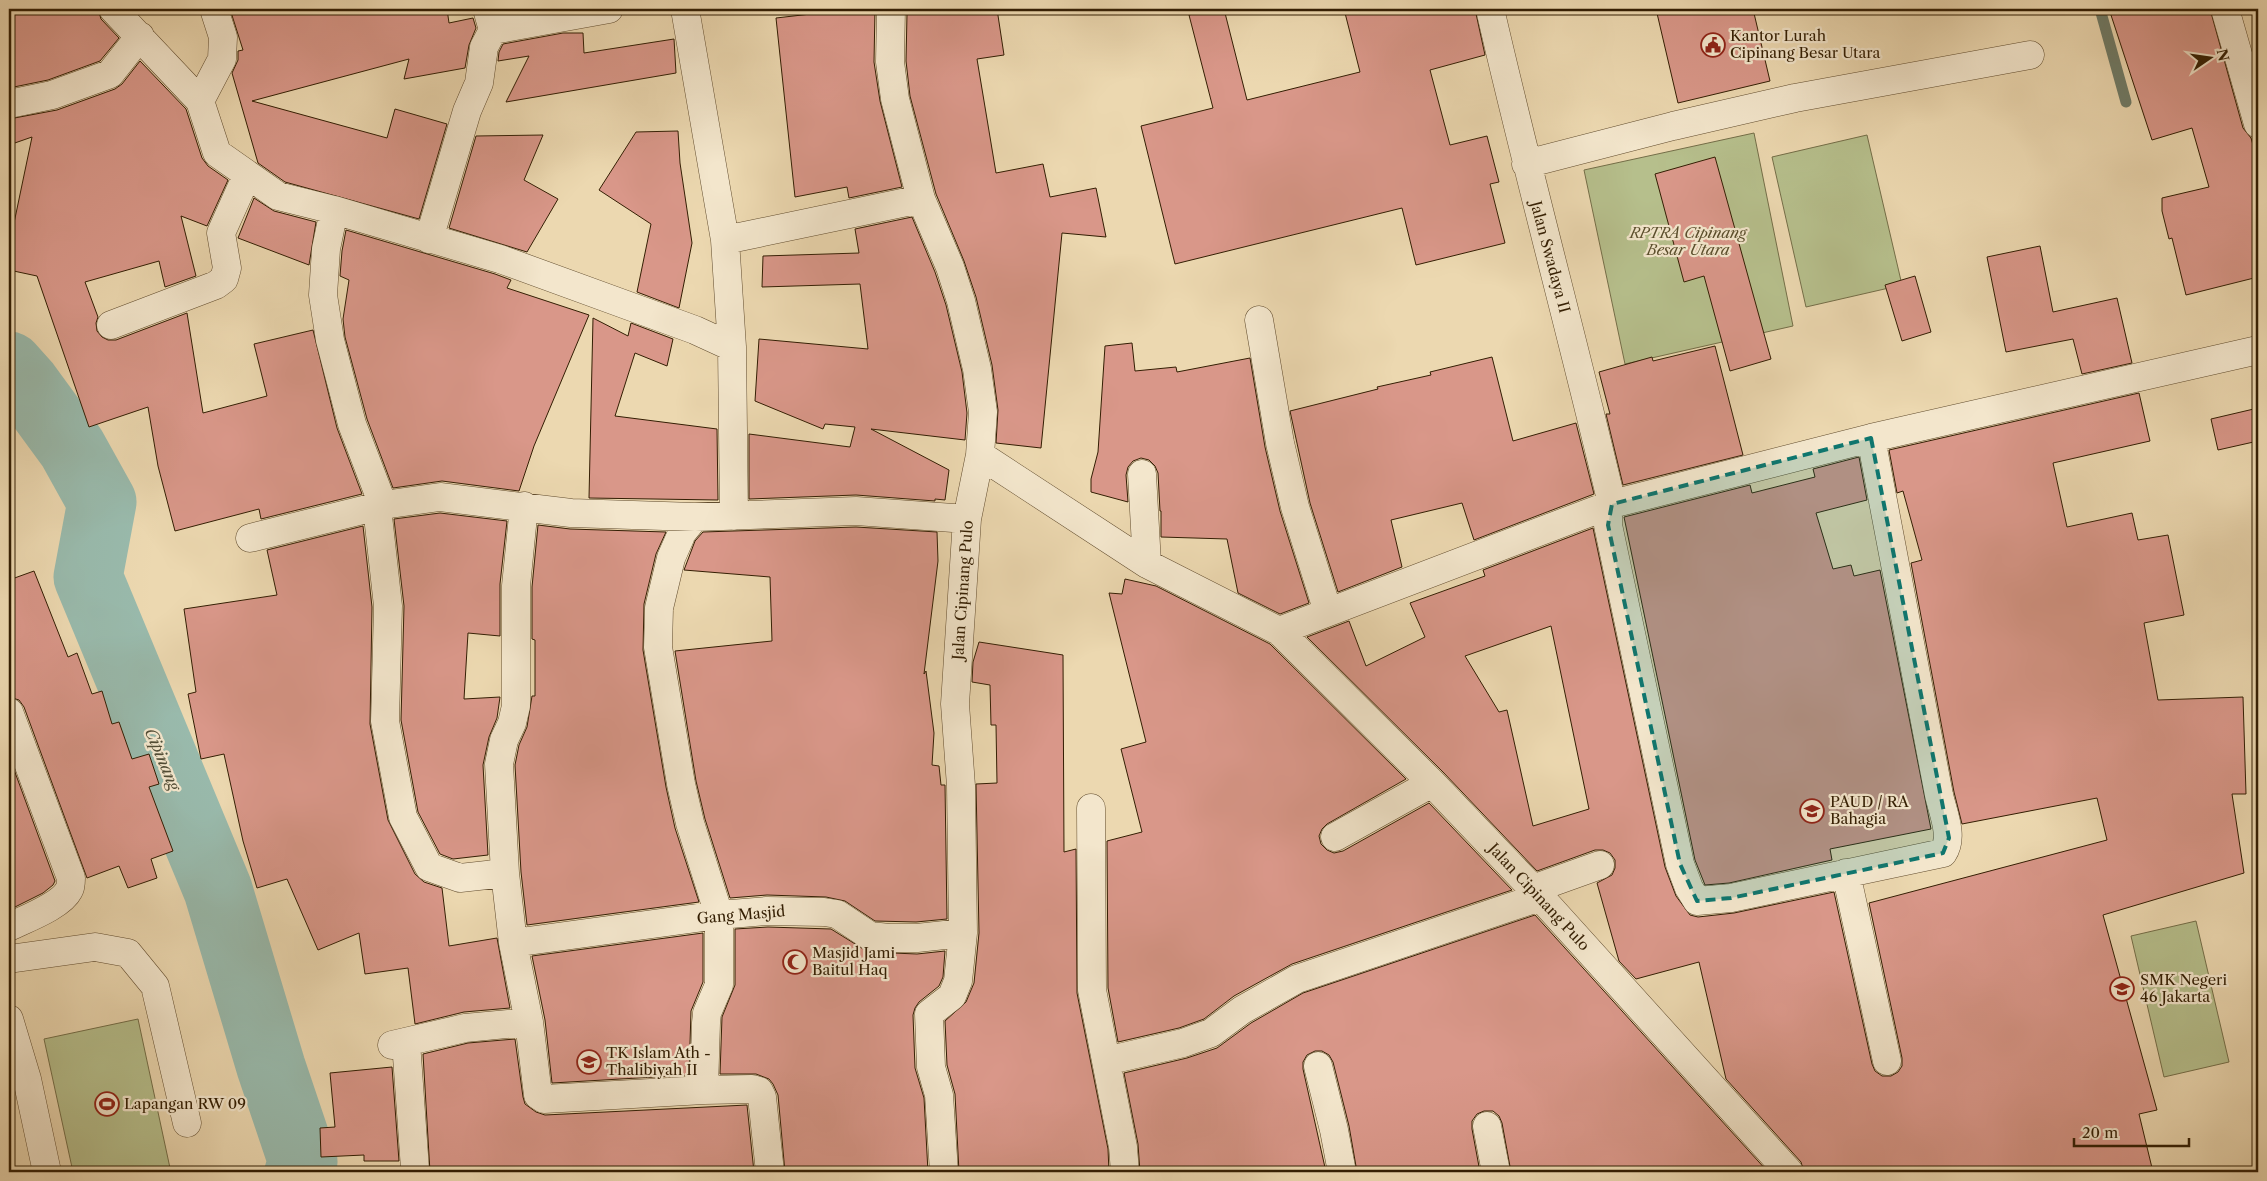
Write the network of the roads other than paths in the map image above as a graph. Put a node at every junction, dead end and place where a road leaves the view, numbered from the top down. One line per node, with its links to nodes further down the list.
1 (113, 9): 9 (street)
2 (214, 9): 11 (street)
3 (609, 9): 8 (street)
4 (685, 9): 19 (street)
5 (891, 9): 16 (street, Jalan Cipinang Pulo)
6 (1490, 9): 14 (street, Jalan Swadaya II)
7 (2225, 9): 13 (street)
8 (490, 19): 18 (street)
9 (140, 36): 11 (street); 12 (street)
10 (2030, 55): 14 (street)
11 (200, 101): 15 (street)
12 (9, 104)
13 (2258, 124)
14 (1526, 164): 27 (street, Jalan Swadaya II)
15 (247, 175): 17 (street); 21 (street)
16 (922, 199): 19 (street); 25 (street, Jalan Cipinang Pulo)
17 (334, 210): 18 (street); 28 (street)
18 (429, 239): 22 (street)
19 (725, 240): 22 (street)
20 (1260, 320): 35 (street)
21 (111, 325)
22 (732, 347): 30 (street)
23 (2258, 350): 24 (street)
24 (1872, 438): 27 (street); 43 (street)
25 (980, 455): 32 (street, Jalan Cipinang Pulo); 34 (street, Jalan Cipinang Pulo)
26 (1142, 474): 34 (street)
27 (1612, 504): 35 (street); 43 (street)
28 (380, 506): 29 (street); 33 (street); 42 (street)
29 (524, 506): 31 (street); 42 (street)
30 (734, 516): 31 (street); 32 (street)
31 (695, 517): 45 (street)
32 (967, 520): 47 (street, Jalan Cipinang Pulo)
33 (250, 538)
34 (1147, 564): 36 (street, Jalan Cipinang Pulo)
35 (1328, 612): 36 (street)
36 (1279, 632): 38 (street, Jalan Cipinang Pulo)
37 (9, 712): 46 (street)
38 (1432, 783): 40 (street); 44 (street, Jalan Cipinang Pulo)
39 (1091, 808): 53 (street)
40 (1335, 837)
41 (1600, 865): 44 (street)
42 (505, 873): 48 (street)
43 (1846, 873): 52 (street)
44 (1537, 893): 53 (street); 65 (street, Jalan Cipinang Pulo)
45 (719, 915): 47 (street, Gang Masjid); 48 (street, Gang Masjid); 55 (street)
46 (9, 927)
47 (963, 933): 61 (street, Jalan Cipinang Pulo)
48 (513, 943): 51 (street)
49 (9, 959): 56 (street)
50 (9, 1019): 59 (street)
51 (529, 1022): 55 (street); 58 (street)
52 (1887, 1061)
53 (1106, 1062): 62 (street)
54 (1318, 1066): 63 (street)
55 (704, 1090): 60 (street)
56 (187, 1122)
57 (1487, 1126): 64 (street)
58 (415, 1169)
59 (47, 1172)
60 (770, 1172)
61 (944, 1172)
62 (1125, 1172)
63 (1342, 1172)
64 (1496, 1172)
65 (1789, 1172)

